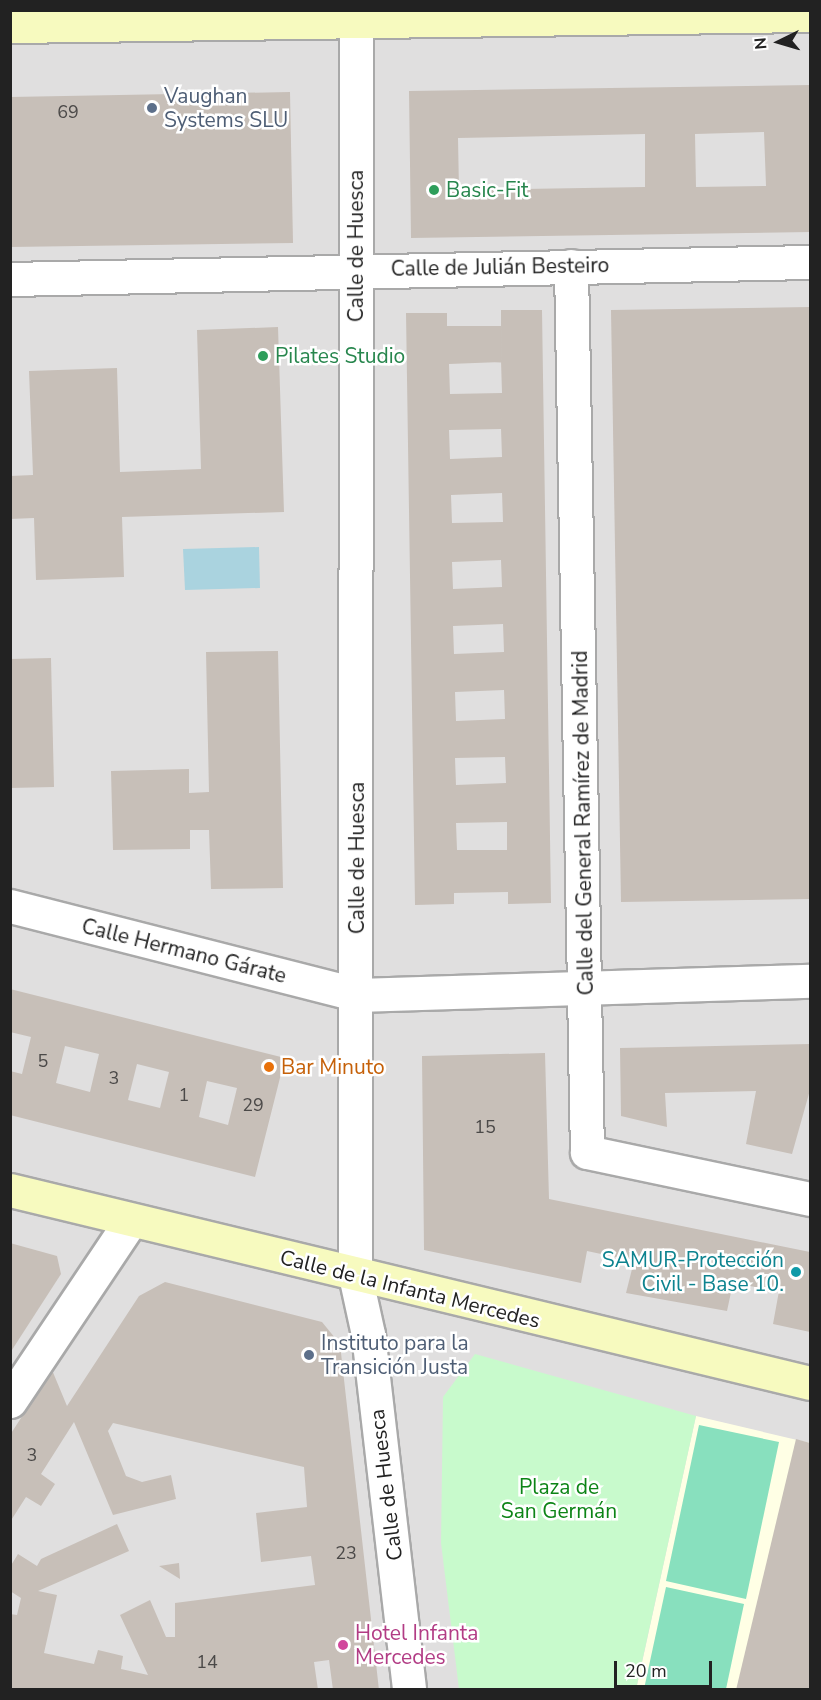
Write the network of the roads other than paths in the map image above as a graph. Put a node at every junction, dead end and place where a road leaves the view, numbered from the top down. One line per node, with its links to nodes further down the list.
1 (810, 15): 2 (street)
2 (356, 22): 3 (street); 6 (street, Calle de Huesca)
3 (10, 26)
4 (810, 262): 5 (street, Calle de Julián Besteiro)
5 (571, 266): 6 (street, Calle de Julián Besteiro); 10 (street, Calle del General Ramírez de Madrid)
6 (356, 270): 7 (street, Calle de Julián Besteiro); 11 (street, Calle de Huesca)
7 (10, 279)
8 (10, 906): 11 (street, Calle Hermano Gárate)
9 (810, 981): 10 (street, Calle Hermano Gárate)
10 (586, 986): 11 (street, Calle Hermano Gárate); 13 (street, Calle del General Ramírez de Madrid)
11 (358, 995): 15 (street, Calle de Huesca)
12 (10, 1190): 14 (street, Calle de la Infanta Mercedes)
13 (810, 1199)
14 (131, 1220): 15 (street, Calle de la Infanta Mercedes); 17 (street)
15 (355, 1275): 16 (street, Calle de la Infanta Mercedes); 18 (street, Calle de Huesca)
16 (810, 1383)
17 (10, 1401)
18 (409, 1689)

